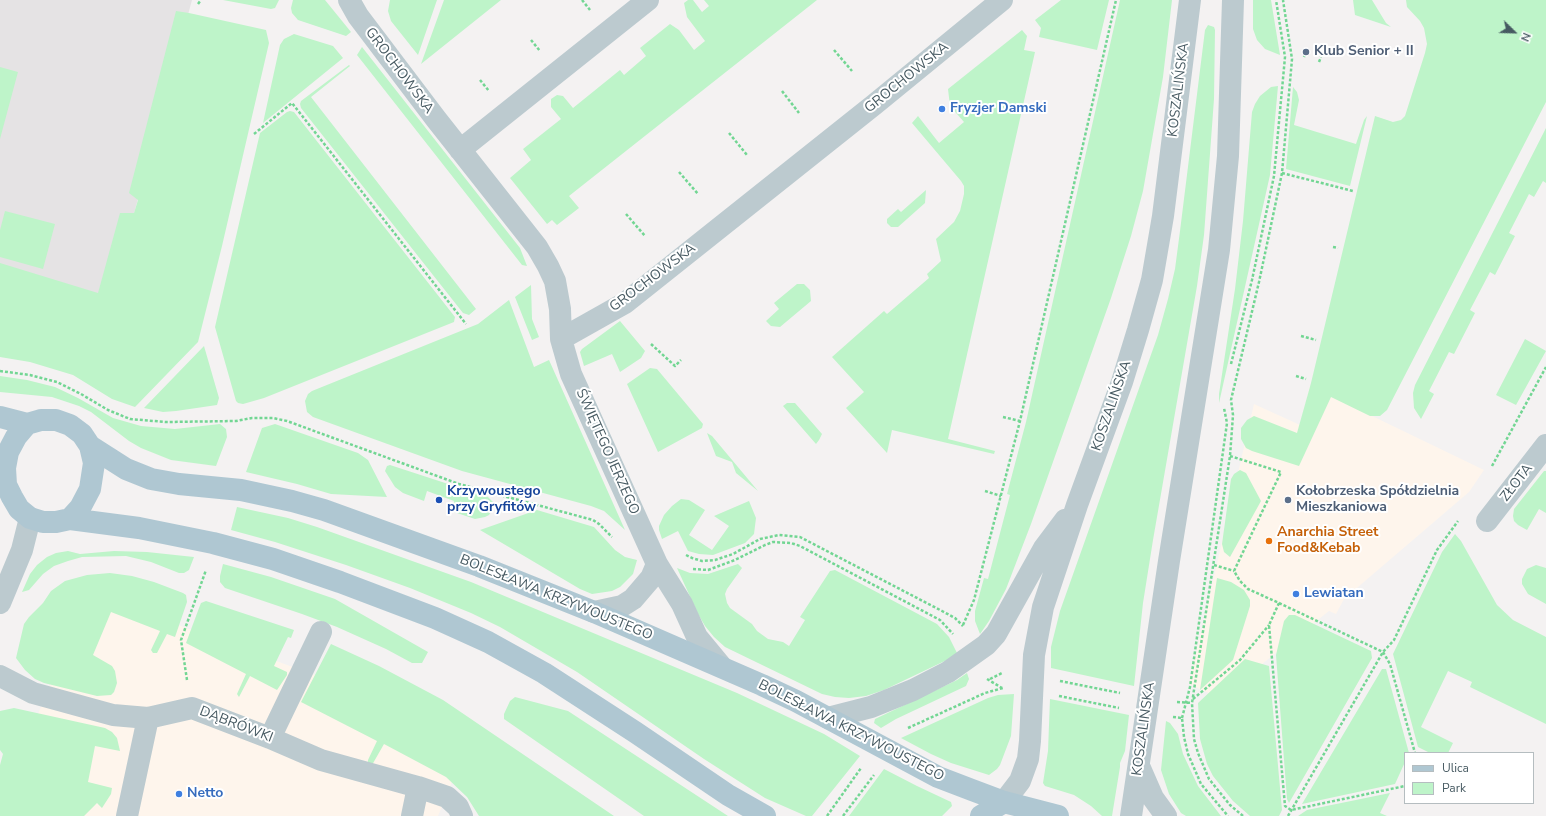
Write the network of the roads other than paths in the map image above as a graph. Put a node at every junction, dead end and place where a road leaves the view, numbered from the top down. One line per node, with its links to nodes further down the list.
1 (349, 0): 6 (street, GROCHOWSKA)
2 (648, 0): 6 (street)
3 (1002, 0): 7 (street, GROCHOWSKA)
4 (1190, 0): 13 (street, KOSZALIŃSKA)
5 (1233, 0): 26 (street, KOSZALIŃSKA)
6 (460, 150): 7 (street, GROCHOWSKA)
7 (560, 339): 17 (street, ŚWIĘTEGO JERZEGO)
8 (0, 417): 9 (main road)
9 (27, 424): 11 (main road); 12 (main road)
10 (1546, 445): 16 (street, ZŁOTA)
11 (90, 446): 15 (main road); 19 (main road, BOLESŁAWA KRZYWOUSTEGO)
12 (3, 483): 14 (main road)
13 (1077, 505): 24 (street); 28 (street, KOSZALIŃSKA)
14 (30, 518): 15 (main road); 18 (street)
15 (70, 519): 32 (main road)
16 (1487, 521)
17 (657, 564): 19 (street); 21 (street, ŚWIĘTEGO JERZEGO)
18 (0, 603)
19 (594, 612): 21 (main road, BOLESŁAWA KRZYWOUSTEGO)
20 (321, 632): 25 (street)
21 (720, 666): 24 (main road, BOLESŁAWA KRZYWOUSTEGO)
22 (0, 676): 23 (street, DĄBRÓWKI)
23 (148, 718): 25 (street, DĄBRÓWKI); 29 (street)
24 (828, 718): 28 (main road, BOLESŁAWA KRZYWOUSTEGO)
25 (270, 738): 27 (street, DĄBRÓWKI)
26 (1139, 766): 35 (street, KOSZALIŃSKA); 36 (street)
27 (418, 787): 30 (street); 31 (street, DĄBRÓWKI)
28 (1004, 802): 33 (main road); 34 (main road, BOLESŁAWA KRZYWOUSTEGO)
29 (127, 816)
30 (412, 816)
31 (462, 816)
32 (765, 816)
33 (982, 816)
34 (1058, 816)
35 (1131, 816)
36 (1166, 816)

